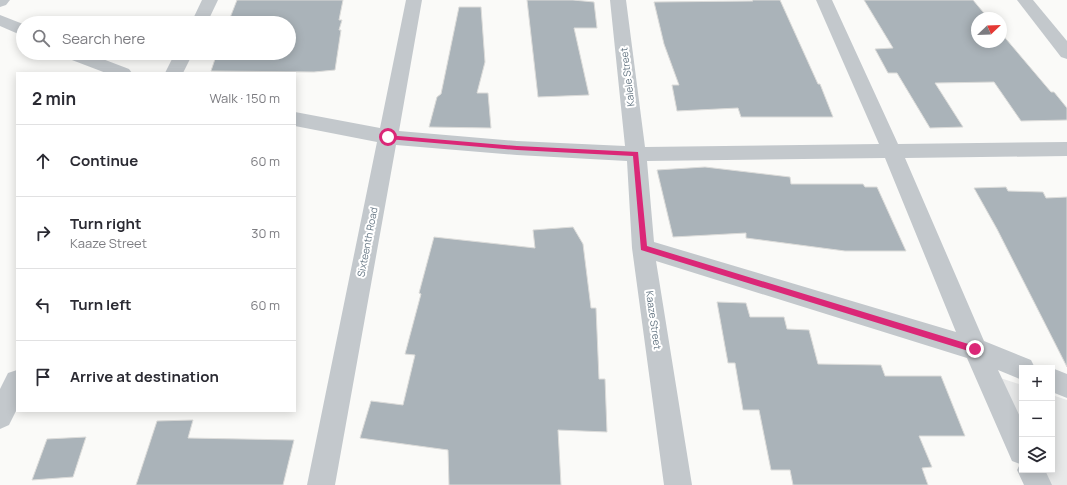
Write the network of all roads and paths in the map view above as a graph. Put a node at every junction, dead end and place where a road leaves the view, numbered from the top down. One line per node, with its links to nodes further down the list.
1 (210, 0): 6 (street)
2 (414, 0): 15 (street, Sixteenth Road)
3 (618, 0): 18 (street, Kalele Street)
4 (824, 0): 17 (street)
5 (1025, 0): 9 (street)
6 (202, 16)
7 (0, 20): 8 (street)
8 (16, 28)
9 (1067, 53)
10 (89, 60): 12 (street)
11 (180, 60): 13 (street)
12 (120, 72)
13 (174, 72)
14 (296, 119): 15 (street)
15 (388, 137): 18 (street); 28 (street, Sixteenth Road)
16 (1067, 149): 17 (street)
17 (892, 151): 18 (street); 20 (street)
18 (636, 154): 19 (street, Kaaze Street)
19 (644, 248): 20 (street); 29 (street, Kaaze Street)
20 (975, 349): 21 (street); 26 (street)
21 (1019, 367)
22 (1055, 381): 24 (street)
23 (16, 384): 25 (street)
24 (1067, 386)
25 (0, 416)
26 (1019, 444)
27 (1032, 473): 30 (street)
28 (321, 485)
29 (678, 485)
30 (1038, 485)

